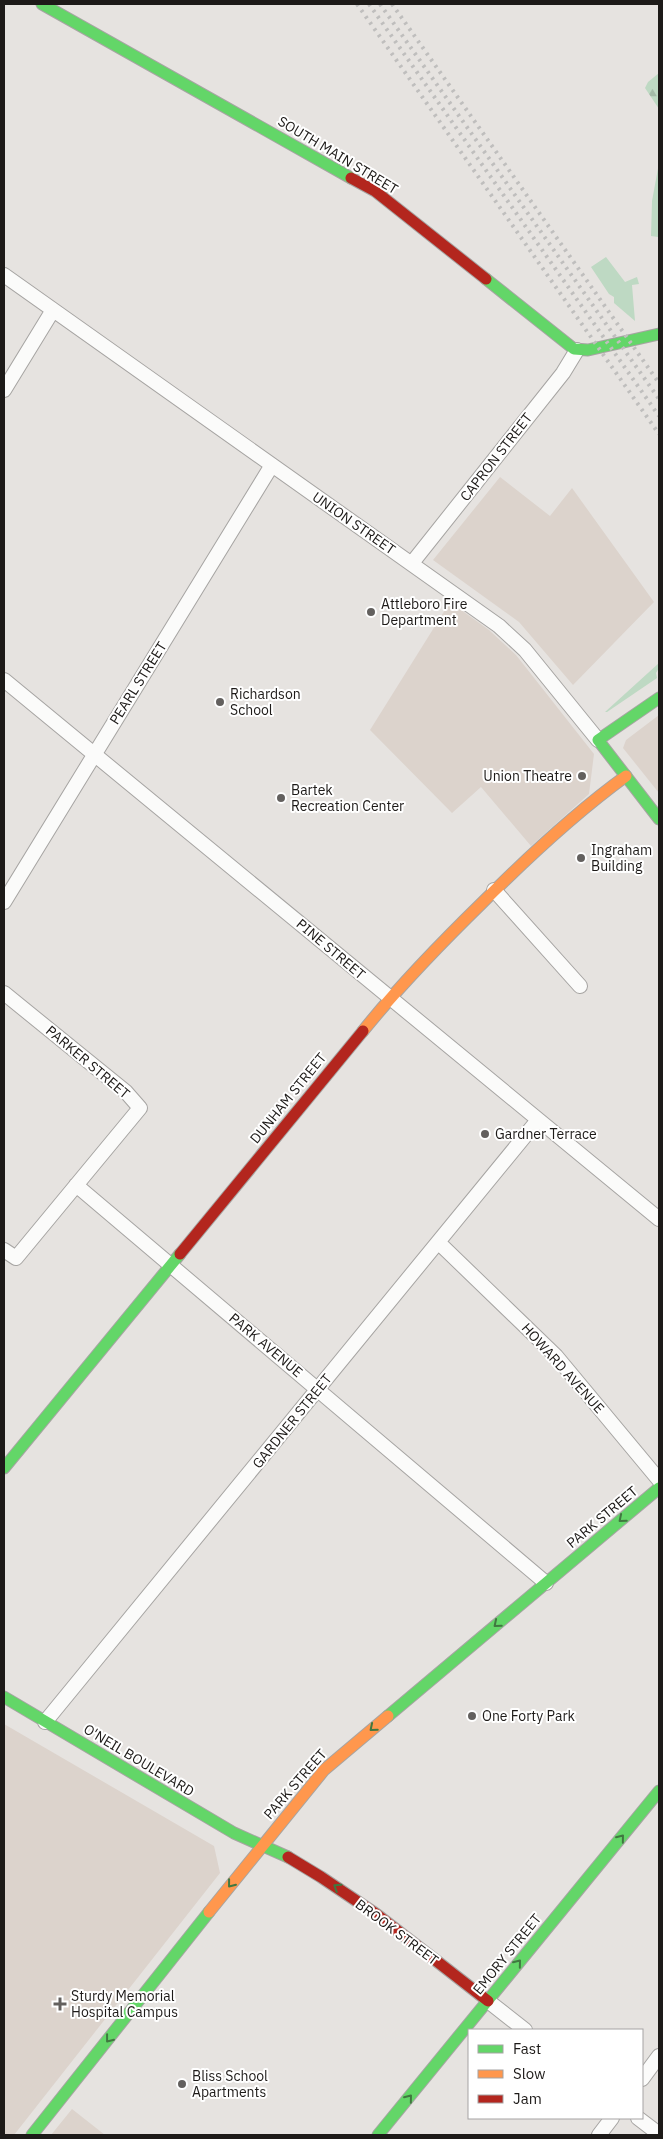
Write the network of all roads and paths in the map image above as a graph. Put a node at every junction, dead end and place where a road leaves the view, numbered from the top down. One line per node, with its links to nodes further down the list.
1 (42, 4): 5 (main road, SOUTH MAIN STREET)
2 (4, 275): 3 (street, UNION STREET)
3 (53, 310): 6 (street); 7 (street, UNION STREET)
4 (659, 334): 5 (main road)
5 (578, 350): 8 (street, CAPRON STREET)
6 (4, 390)
7 (272, 465): 8 (street, UNION STREET); 12 (street, PEARL STREET)
8 (412, 563): 11 (street, UNION STREET)
9 (4, 680): 12 (street, PINE STREET)
10 (659, 698): 11 (main road)
11 (598, 740): 13 (main road, UNION STREET)
12 (94, 754): 16 (street, PEARL STREET); 19 (street, PINE STREET)
13 (626, 776): 14 (main road, UNION STREET); 15 (main road, DUNHAM STREET)
14 (659, 819)
15 (494, 890): 17 (street); 19 (main road, DUNHAM STREET)
16 (4, 902)
17 (580, 986)
18 (4, 992): 21 (street, PARKER STREET)
19 (391, 998): 20 (street, PINE STREET); 25 (main road, DUNHAM STREET)
20 (538, 1120): 22 (street, PINE STREET); 23 (street, GARDNER STREET)
21 (76, 1185): 24 (street); 25 (street, PARK AVENUE)
22 (659, 1219)
23 (438, 1242): 26 (street, GARDNER STREET); 28 (street, HOWARD AVENUE)
24 (4, 1250)
25 (171, 1265): 26 (street, PARK AVENUE); 27 (main road, DUNHAM STREET)
26 (318, 1389): 30 (street, PARK AVENUE); 32 (street, GARDNER STREET)
27 (4, 1468)
28 (659, 1480)
29 (659, 1488): 30 (main road, PARK STREET, one-way to 30)
30 (546, 1583): 34 (main road, PARK STREET, one-way to 34)
31 (4, 1697): 32 (main road, O'NEIL BOULEVARD)
32 (45, 1722): 34 (main road, O'NEIL BOULEVARD)
33 (659, 1792): 35 (main road, EMORY STREET, one-way to 33)
34 (261, 1846): 35 (main road, BROOK STREET, one-way to 34); 42 (main road, PARK STREET, one-way to 42)
35 (488, 2001): 36 (street, BROOK STREET); 43 (main road, EMORY STREET, one-way to 35)
36 (524, 2029)
37 (659, 2056): 38 (street)
38 (643, 2078)
39 (611, 2119): 44 (street)
40 (639, 2119): 41 (street)
41 (659, 2134)
42 (32, 2135)
43 (378, 2135)
44 (599, 2135)

